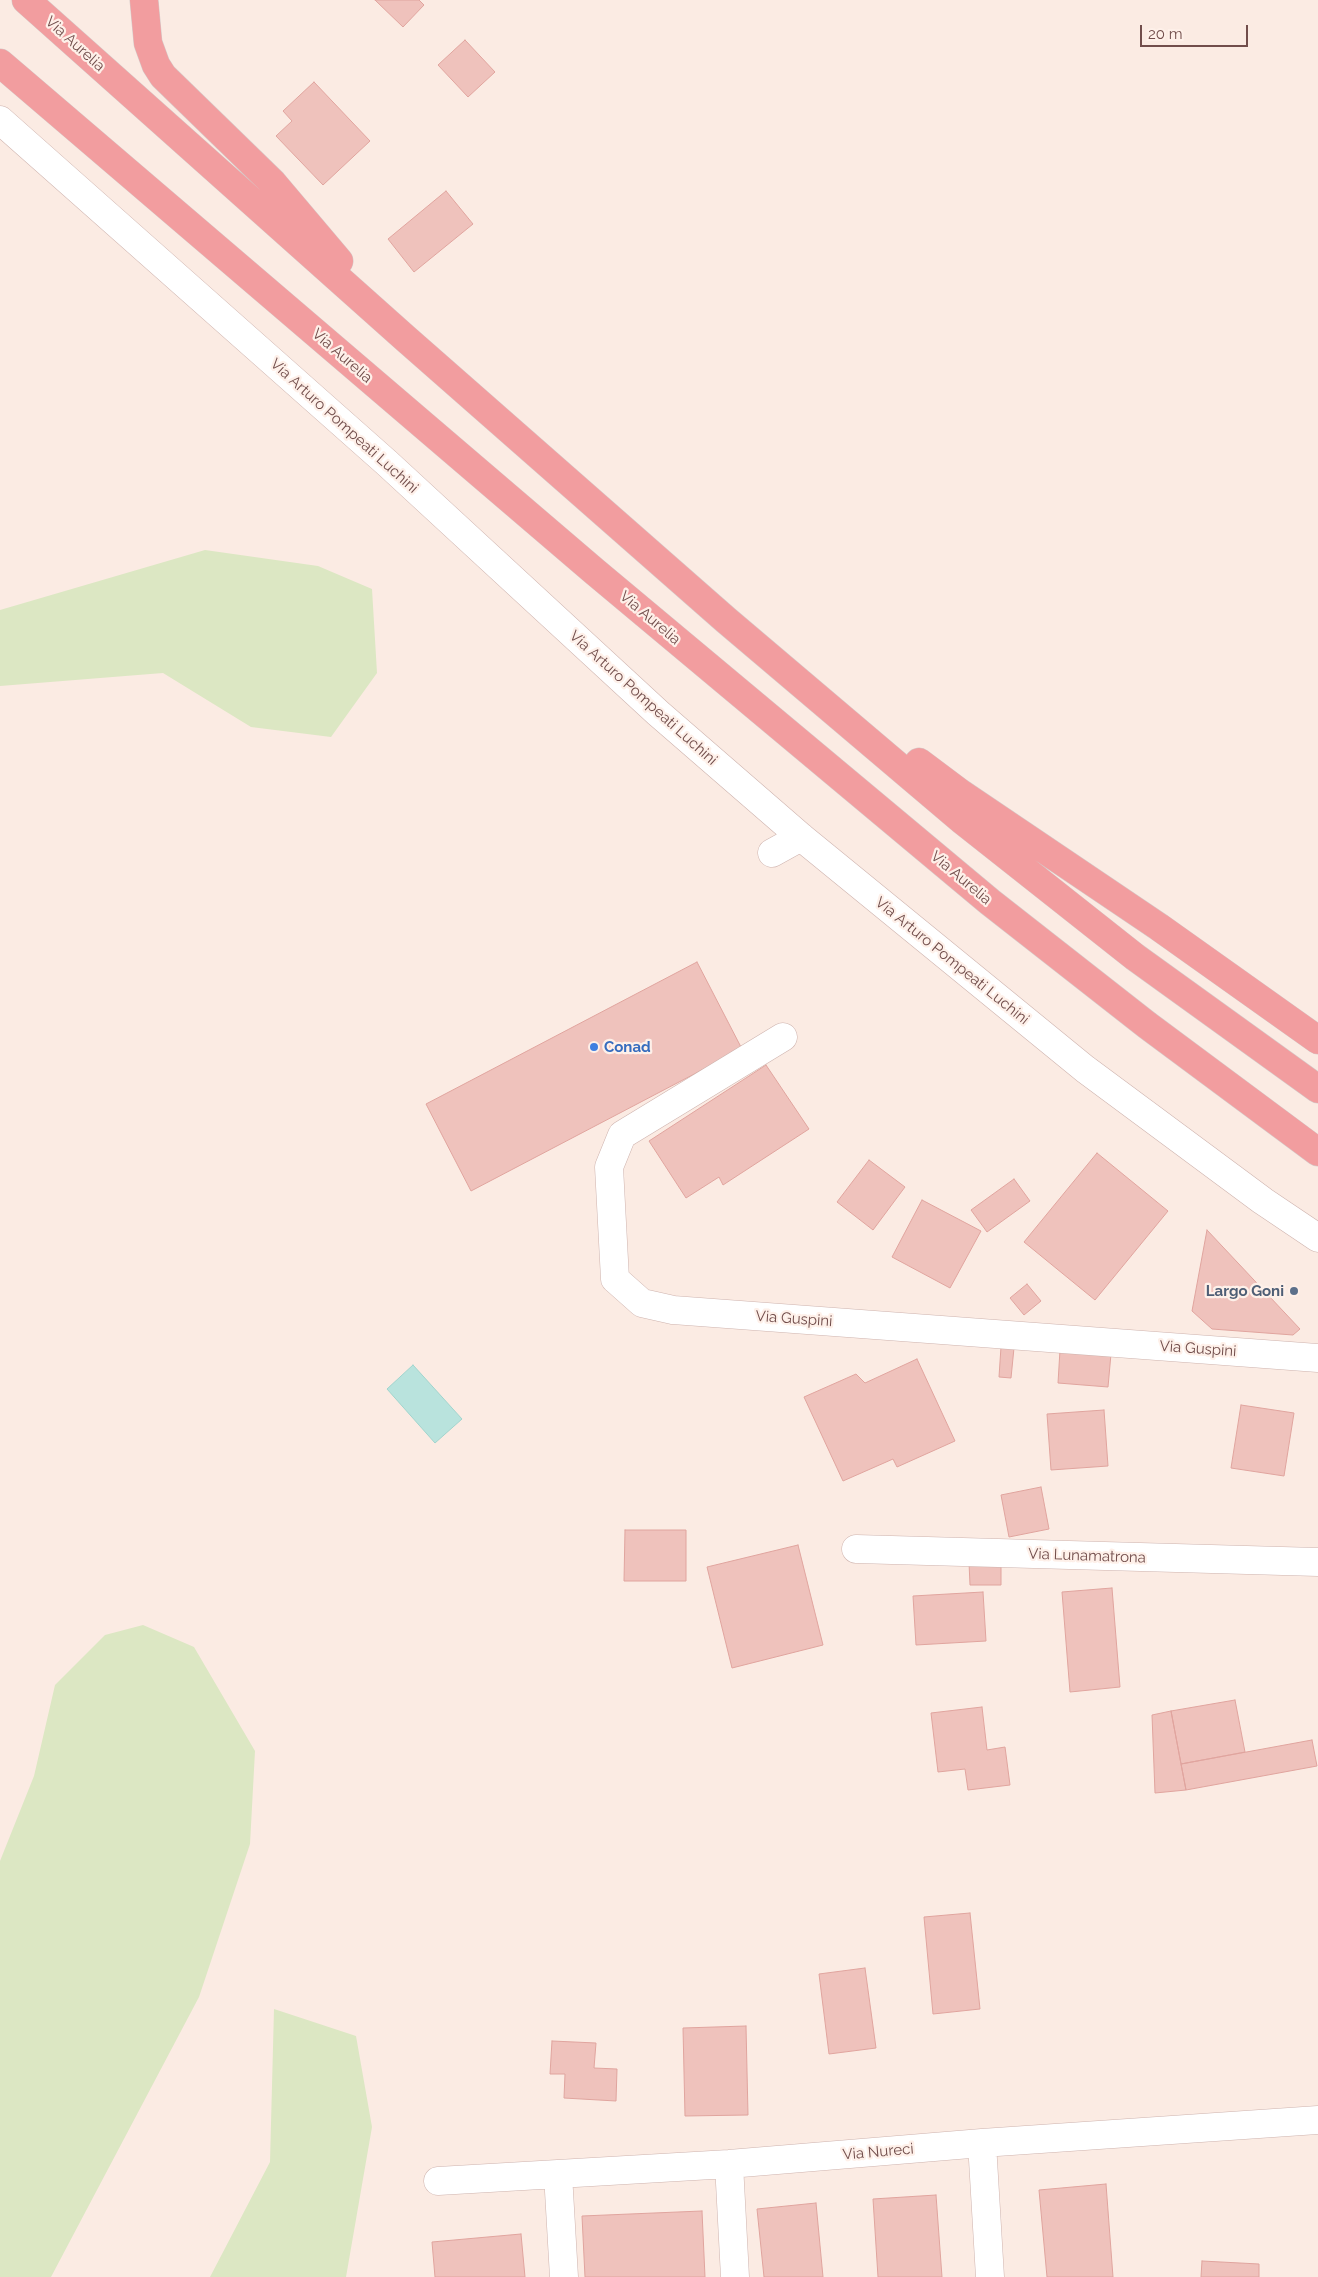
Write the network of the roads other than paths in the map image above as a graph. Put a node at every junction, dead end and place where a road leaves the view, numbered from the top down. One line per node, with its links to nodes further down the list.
1 (26, 0): 5 (highway, Via Aurelia)
2 (144, 0): 5 (highway)
3 (0, 63): 12 (highway, Via Aurelia)
4 (0, 120): 7 (street, Via Arturo Pompeati Luchini)
5 (405, 338): 6 (highway, Via Aurelia)
6 (726, 620): 10 (highway); 11 (highway, Via Aurelia)
7 (801, 837): 8 (street); 13 (street, Via Arturo Pompeati Luchini)
8 (772, 853)
9 (783, 1037): 14 (street, Via Guspini)
10 (1318, 1040)
11 (1318, 1089)
12 (1318, 1152)
13 (1318, 1238)
14 (1318, 1358)
15 (856, 1550): 16 (street, Via Lunamatrona)
16 (1318, 1562)
17 (1318, 2120): 18 (street, Via Nureci)
18 (982, 2143): 19 (street, Via Nureci); 24 (street)
19 (729, 2164): 20 (street, Via Nureci); 23 (street)
20 (558, 2174): 21 (street, Via Nureci); 22 (street)
21 (438, 2181)
22 (564, 2277)
23 (736, 2277)
24 (990, 2277)

